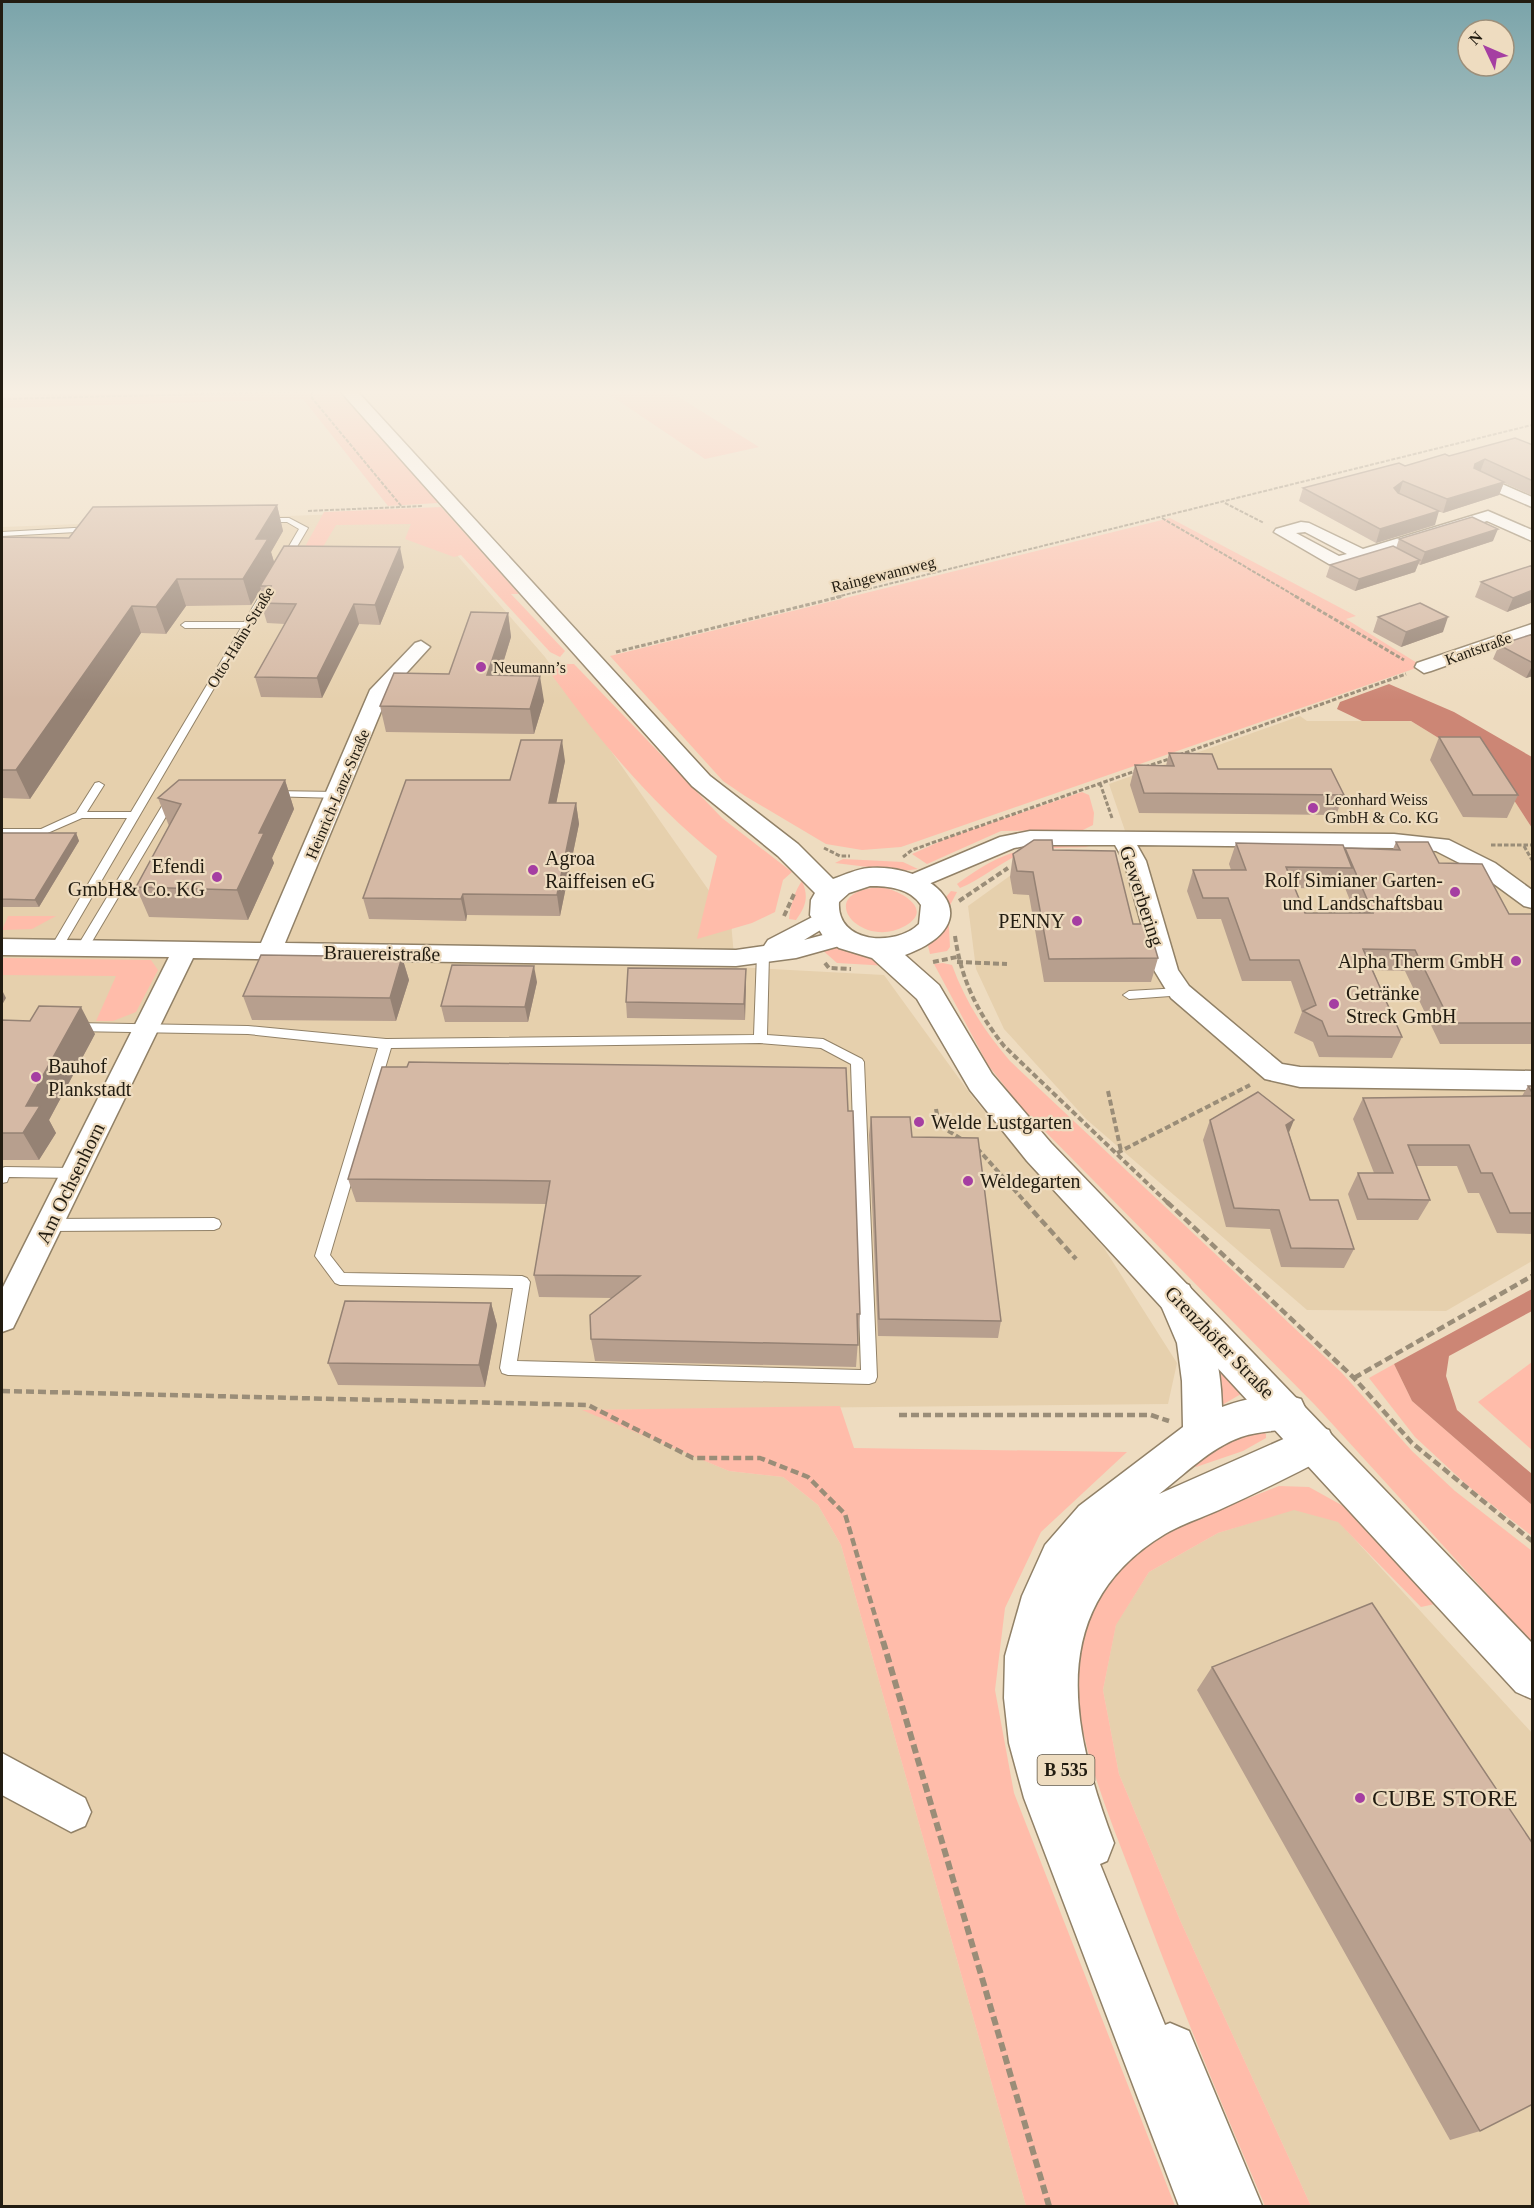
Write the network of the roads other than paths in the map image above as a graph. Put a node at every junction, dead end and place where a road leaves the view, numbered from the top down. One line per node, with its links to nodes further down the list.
1 (441, 494): 30 (main road)
2 (1514, 494): 3 (street)
3 (1533, 502)
4 (1533, 511): 6 (street)
5 (1436, 517): 8 (street)
6 (1497, 520): 8 (street); 12 (street)
7 (253, 521): 13 (lane, Otto-Hahn-Straße)
8 (1455, 526): 10 (street)
9 (104, 529): 11 (lane)
10 (1276, 529)
11 (2, 534)
12 (1533, 536)
13 (281, 567)
14 (276, 576): 16 (lane, Otto-Hahn-Straße)
15 (185, 625): 16 (lane)
16 (247, 625): 25 (lane, Otto-Hahn-Straße)
17 (1533, 629): 19 (street, Kantstraße)
18 (421, 647): 22 (street, Heinrich-Lanz-Straße)
19 (1422, 668)
20 (99, 785): 24 (lane)
21 (259, 794): 22 (lane)
22 (338, 795): 37 (street, Heinrich-Lanz-Straße)
23 (193, 796): 34 (lane)
24 (80, 815): 25 (lane); 26 (lane)
25 (135, 815): 33 (lane, Otto-Hahn-Straße)
26 (2, 832)
27 (1122, 838): 28 (street); 29 (street, Gewerbering); 40 (street, Gewerbering)
28 (926, 886): 30 (main road); 31 (main road)
29 (1533, 901)
30 (838, 907): 35 (main road); 38 (street, Brauereistraße)
31 (914, 942): 35 (main road); 39 (main road, Grenzhöfer Straße)
32 (2, 946): 33 (street, Brauereistraße)
33 (57, 947): 34 (street, Brauereistraße)
34 (83, 947): 36 (street, Brauereistraße)
35 (879, 948): 39 (main road, Grenzhöfer Straße)
36 (185, 950): 37 (street, Brauereistraße); 43 (street, Am Ochsenhorn)
37 (270, 951): 38 (street, Brauereistraße)
38 (763, 954): 44 (lane)
39 (928, 992): 51 (main road, Grenzhöfer Straße)
40 (1180, 992): 41 (lane); 46 (street, Gewerbering)
41 (1129, 995)
42 (57, 1026): 43 (lane)
43 (146, 1029): 45 (lane); 47 (street, Am Ochsenhorn)
44 (760, 1039): 45 (lane); 45 (lane)
45 (386, 1044)
46 (1533, 1081)
47 (74, 1173): 48 (lane); 50 (street, Am Ochsenhorn)
48 (2, 1174)
49 (214, 1224): 50 (lane)
50 (49, 1226): 52 (street, Am Ochsenhorn)
51 (1176, 1296): 53 (main road, Grenzhöfer Straße); 54 (main road)
52 (2, 1319)
53 (1301, 1428): 54 (main road, B 535); 55 (main road, Grenzhöfer Straße); 59 (main road, B 535)
54 (1203, 1435): 58 (main road, B 535)
55 (1533, 1676)
56 (2, 1773): 57 (street)
57 (71, 1812)
58 (1208, 2206)
59 (1233, 2206)

